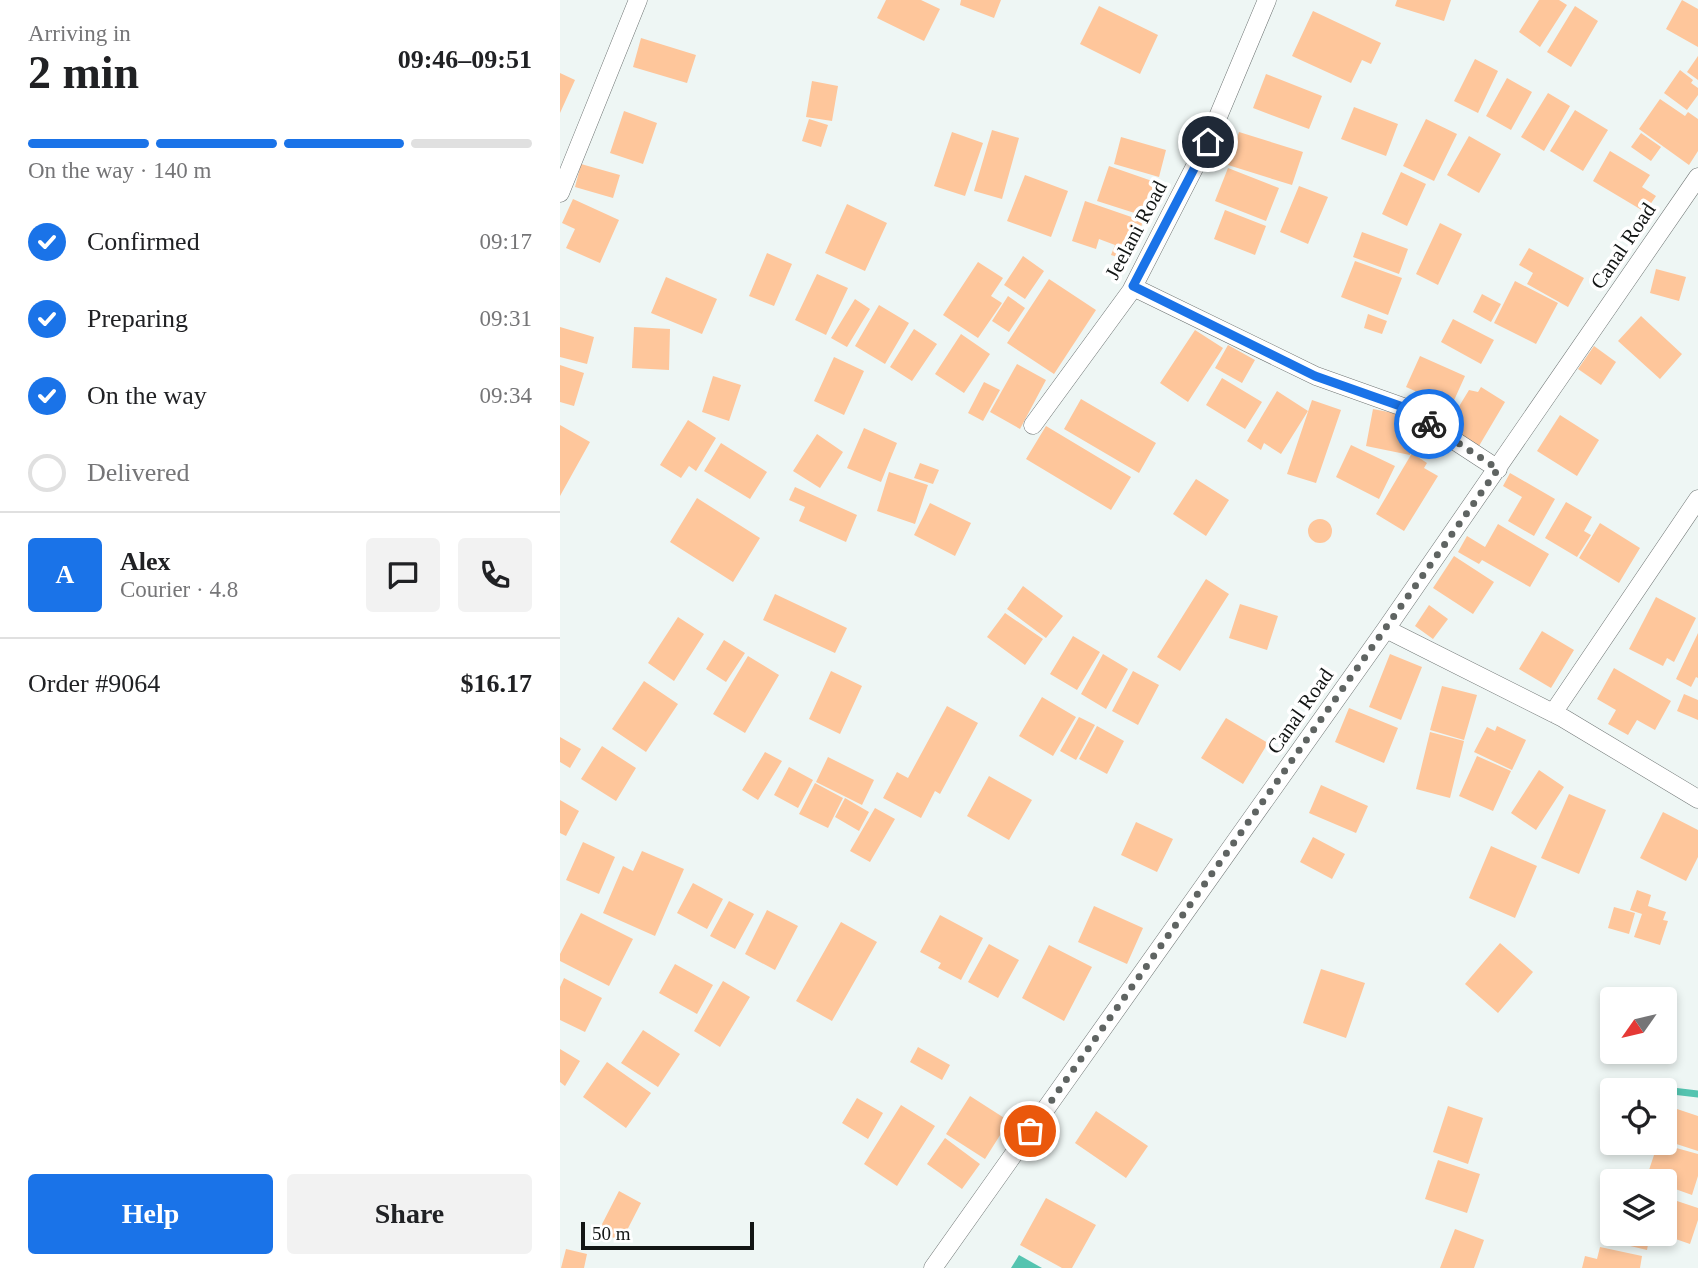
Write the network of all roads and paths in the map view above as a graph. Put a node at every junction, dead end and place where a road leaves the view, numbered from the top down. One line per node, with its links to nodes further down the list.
1 (638, 0): 3 (street)
2 (1267, 0): 6 (street, Jeelani Road)
3 (567, 149): 5 (street)
4 (1698, 177): 8 (street, Canal Road)
5 (560, 193)
6 (1133, 286): 7 (street, Jeelani Road); 8 (street)
7 (1033, 425)
8 (1498, 469): 10 (street, Canal Road)
9 (1698, 499): 11 (street)
10 (1385, 629): 11 (street); 13 (street, Canal Road)
11 (1553, 713): 12 (street)
12 (1698, 799)
13 (933, 1268)

